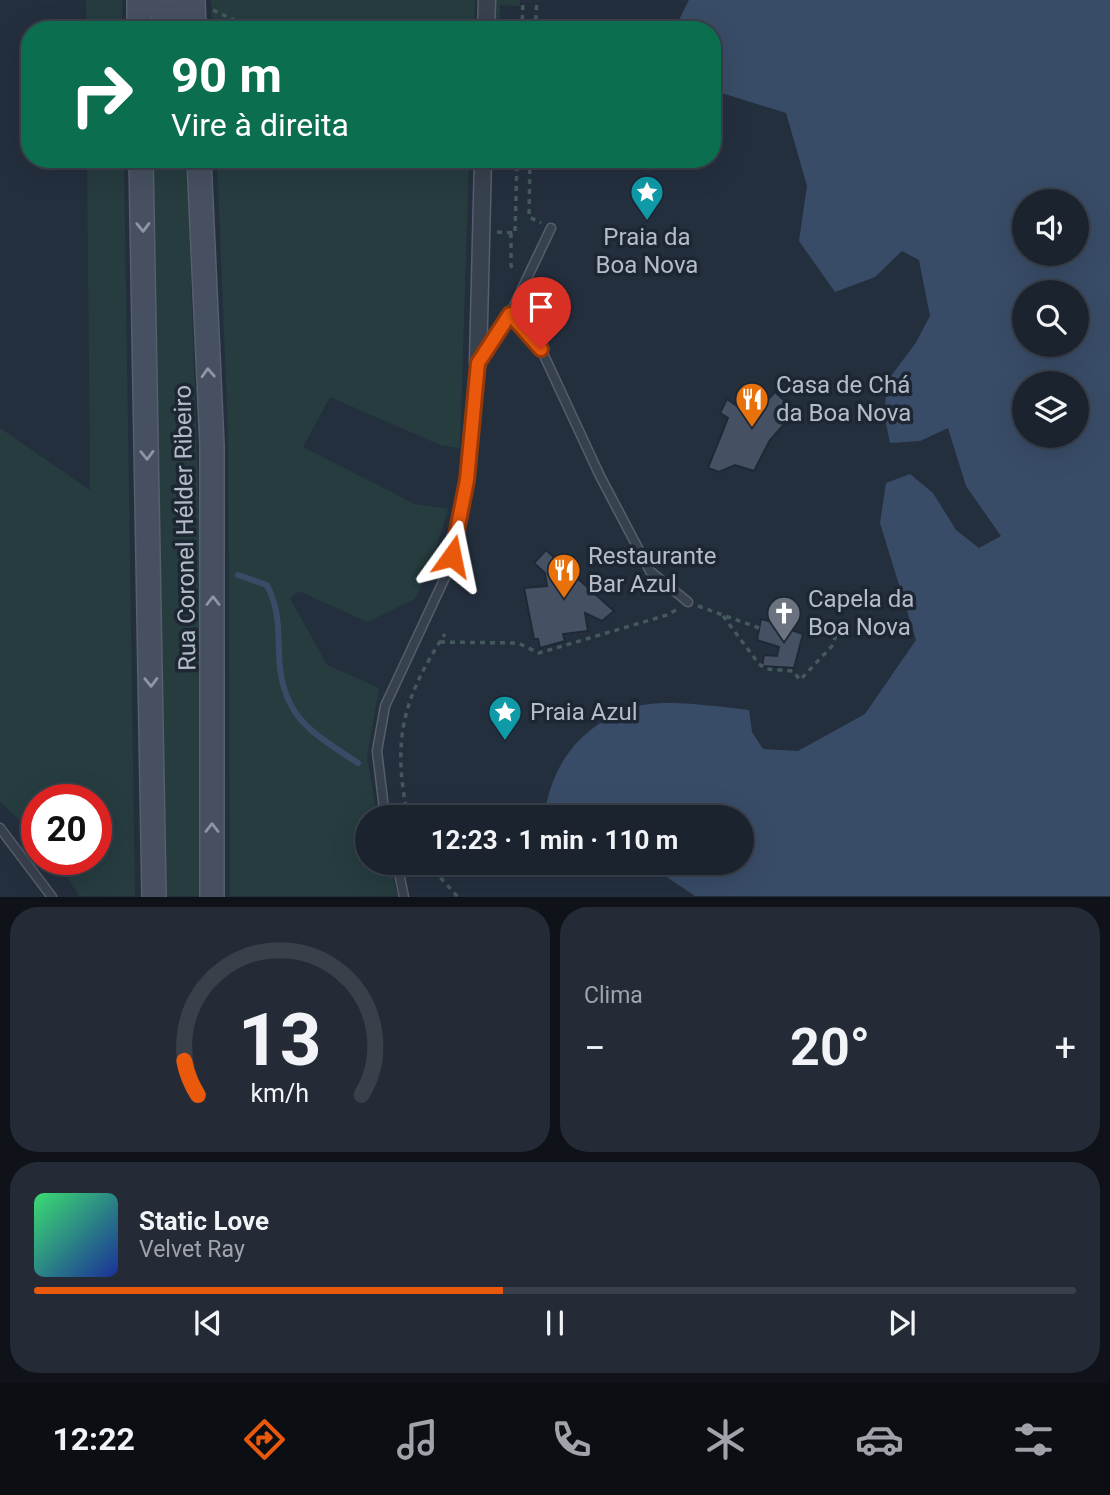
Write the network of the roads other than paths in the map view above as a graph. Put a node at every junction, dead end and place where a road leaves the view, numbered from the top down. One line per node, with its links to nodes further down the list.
1 (139, 0): 5 (main road)
2 (150, 0): 3 (main road)
3 (186, 0)
4 (487, 0): 6 (street)
5 (139, 21)
6 (486, 21)
7 (141, 168): 18 (main road, Rua Coronel Hélder Ribeiro, one-way to 18)
8 (199, 168): 19 (main road, Rua Coronel Hélder Ribeiro, one-way to 8)
9 (483, 168): 12 (street)
10 (551, 228): 11 (lane)
11 (510, 314): 12 (lane); 13 (lane)
12 (478, 363): 14 (lane)
13 (688, 603)
14 (384, 805)
15 (0, 828): 17 (lane)
16 (399, 875): 20 (lane)
17 (52, 897)
18 (154, 897)
19 (212, 897)
20 (404, 897)

